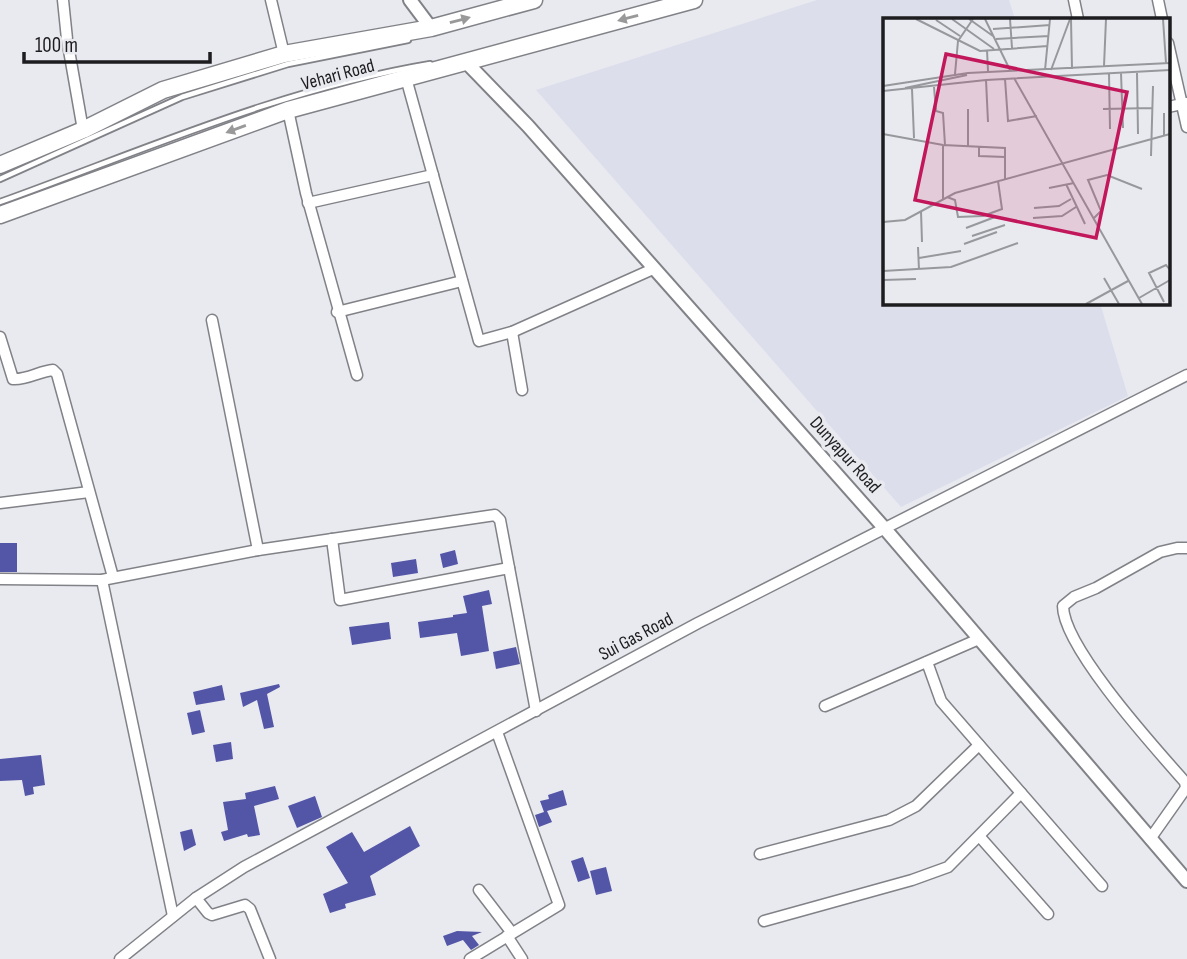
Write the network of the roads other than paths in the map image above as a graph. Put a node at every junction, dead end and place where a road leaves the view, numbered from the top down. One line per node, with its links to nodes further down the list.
1 (63, 0): 18 (street)
2 (271, 0): 12 (street)
3 (411, 0): 10 (street)
4 (534, 0): 10 (main road, Vehari Road, one-way to 4)
5 (694, 0): 13 (main road, Vehari Road, one-way to 13)
6 (1073, 0): 8 (street)
7 (1158, 0): 9 (street)
8 (1078, 18)
9 (1162, 18)
10 (431, 28): 12 (main road, Vehari Road); 21 (lane)
11 (1170, 50): 15 (street)
12 (284, 54): 18 (main road, Vehari Road)
13 (466, 62): 14 (main road, Vehari Road); 22 (lane); 25 (street, Dunyapur Road)
14 (406, 78): 16 (main road, Vehari Road); 20 (street)
15 (1184, 103): 17 (street)
16 (288, 110): 23 (street); 24 (main road, Vehari Road, one-way to 24)
17 (1187, 127)
18 (83, 130): 19 (main road, Vehari Road)
19 (0, 165)
20 (433, 175): 23 (street); 26 (street)
21 (0, 179)
22 (0, 202)
23 (308, 203): 27 (street)
24 (0, 215)
25 (653, 269): 29 (street); 36 (street, Dunyapur Road)
26 (462, 281): 27 (street); 29 (street)
27 (337, 312): 31 (street)
28 (212, 320): 39 (street)
29 (512, 332): 33 (street)
30 (0, 337): 34 (street)
31 (357, 375)
32 (1187, 375): 36 (street, Sui Gas Road)
33 (522, 390)
34 (89, 492): 35 (street); 41 (street)
35 (0, 503)
36 (886, 530): 43 (street, Dunyapur Road); 46 (street, Sui Gas Road)
37 (332, 539): 39 (street); 40 (street); 40 (street)
38 (1187, 548): 51 (street)
39 (258, 550): 41 (street)
40 (509, 568): 46 (street)
41 (108, 578): 42 (street); 58 (street)
42 (0, 579)
43 (979, 639): 44 (street); 51 (street, Dunyapur Road)
44 (927, 662): 45 (street); 48 (street)
45 (825, 706)
46 (536, 711): 47 (street, Sui Gas Road)
47 (497, 732): 56 (street, Sui Gas Road); 60 (street)
48 (979, 745): 49 (street); 52 (street)
49 (1021, 793): 50 (street); 54 (street)
50 (980, 837): 57 (street); 59 (street)
51 (1150, 839): 53 (street, Dunyapur Road)
52 (760, 854)
53 (1187, 881)
54 (1102, 886)
55 (479, 890): 60 (street)
56 (196, 898): 58 (street, Sui Gas Road); 62 (street)
57 (1048, 914)
58 (173, 916): 61 (street, Sui Gas Road)
59 (764, 921)
60 (510, 935): 63 (street); 64 (street)
61 (120, 959)
62 (270, 959)
63 (470, 959)
64 (522, 959)

